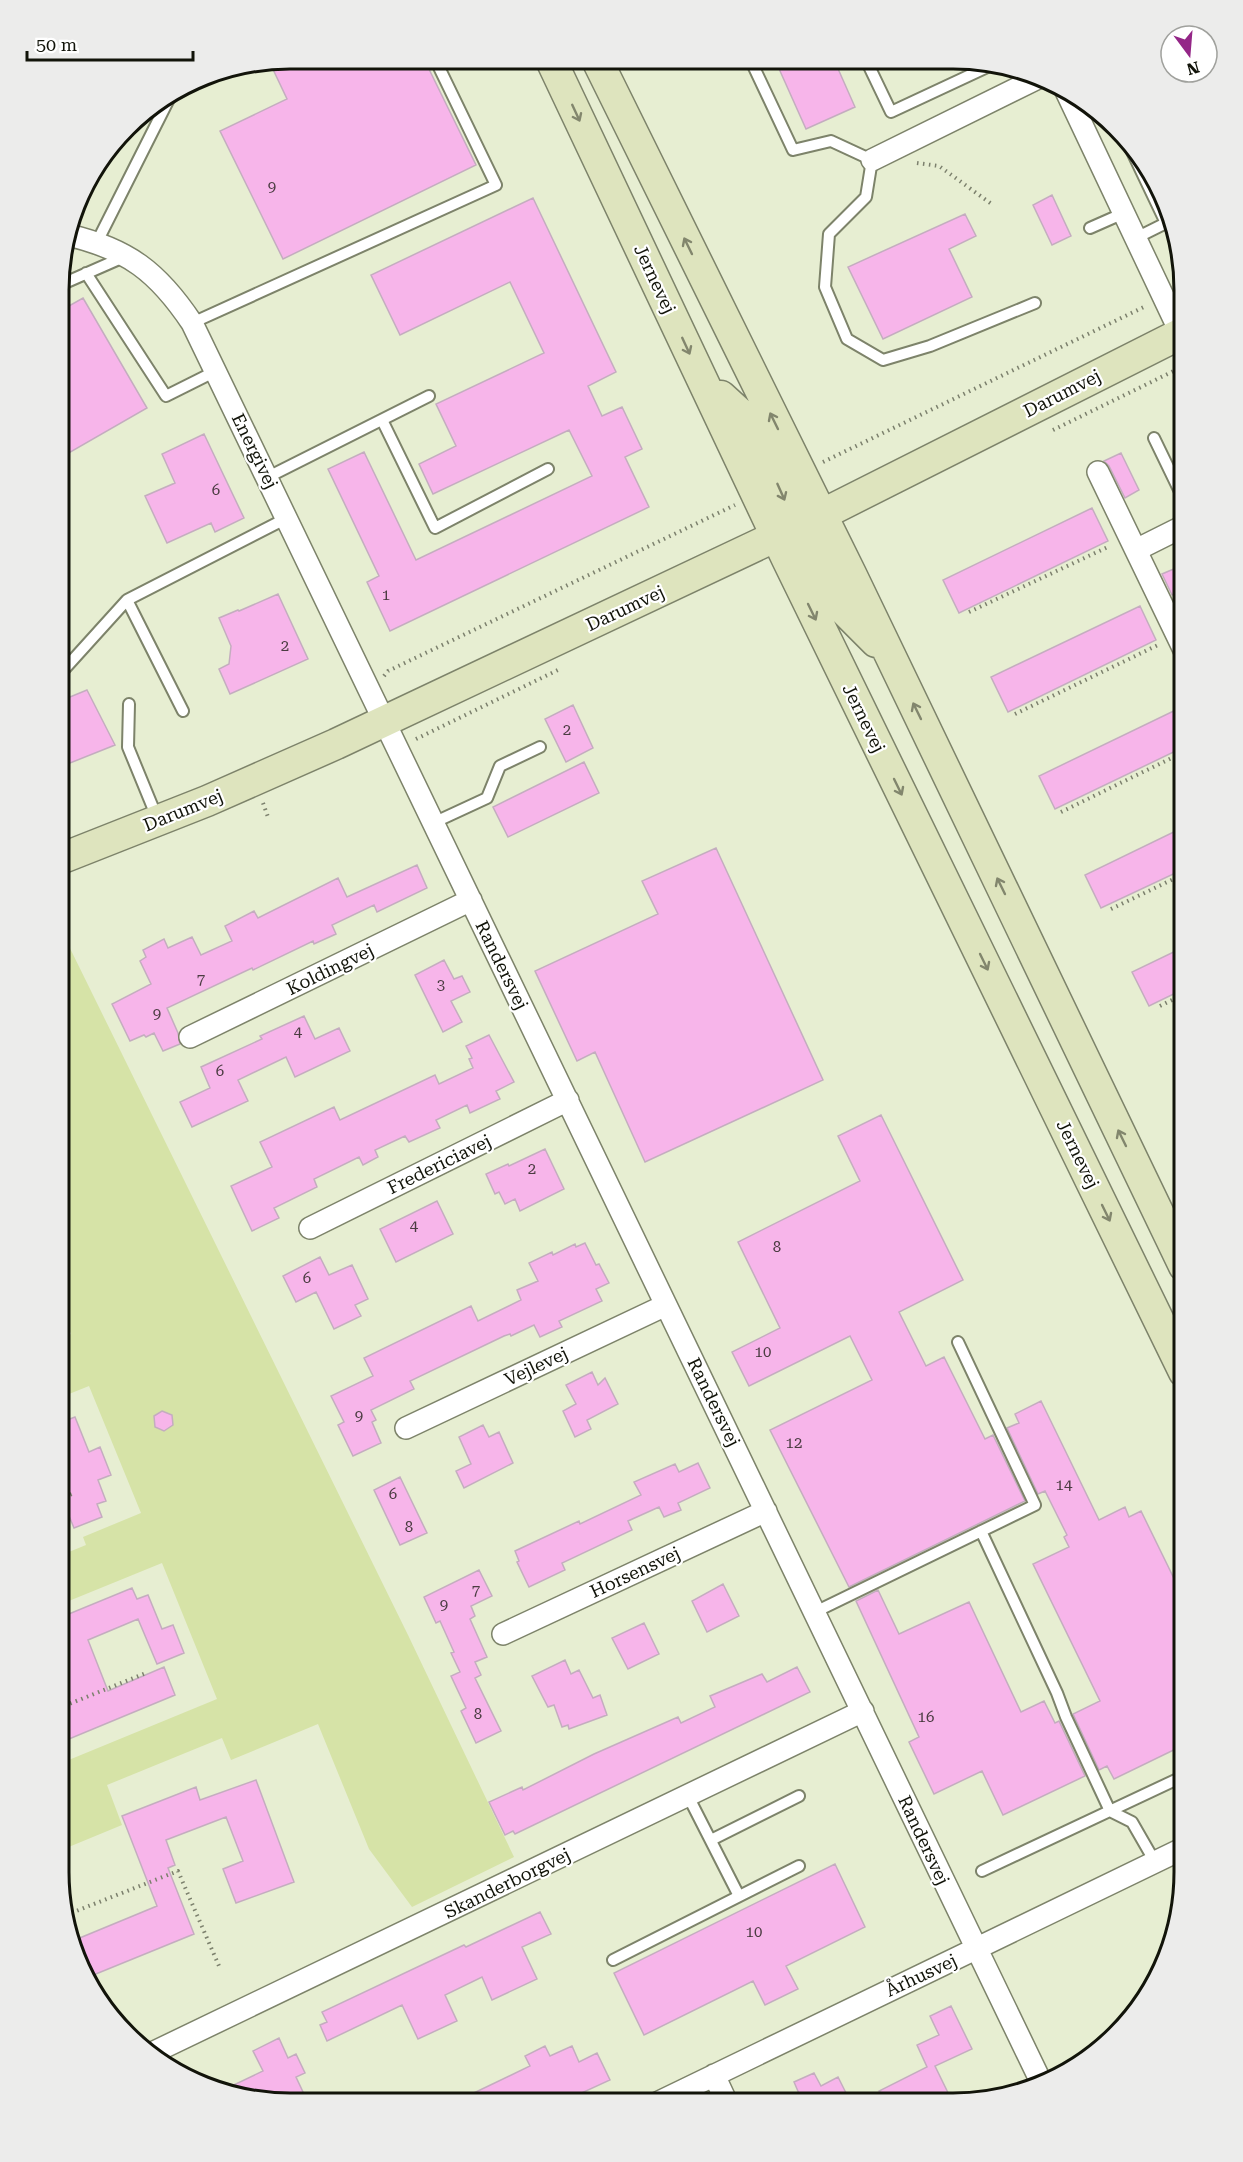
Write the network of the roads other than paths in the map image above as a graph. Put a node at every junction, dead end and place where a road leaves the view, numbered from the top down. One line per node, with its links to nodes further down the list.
1 (440, 69): 22 (lane)
2 (555, 69): 25 (main road, Jernevej, one-way to 25)
3 (601, 69): 33 (main road, one-way to 3)
4 (755, 69): 10 (lane)
5 (870, 69): 6 (lane)
6 (980, 71)
7 (1029, 83): 10 (street)
8 (165, 108): 16 (lane)
9 (1083, 112): 11 (street, Darumvej)
10 (874, 159): 20 (lane)
11 (1124, 213): 13 (lane); 15 (street, Darumvej)
12 (1164, 224): 15 (lane)
13 (1090, 228)
14 (76, 237): 16 (street, Energivej)
15 (1136, 238): 21 (street, Darumvej)
16 (97, 242): 17 (street, Energivej)
17 (126, 255): 18 (lane); 22 (street, Energivej)
18 (86, 273): 19 (lane); 24 (lane)
19 (69, 281)
20 (1035, 303)
21 (1174, 317)
22 (192, 323): 24 (street, Energivej)
23 (1174, 338): 33 (main road, Darumvej)
24 (216, 371): 31 (street, Energivej)
25 (701, 377): 33 (main road, one-way to 33); 36 (main road, Jernevej)
26 (429, 396): 27 (lane)
27 (382, 420): 29 (lane); 31 (lane)
28 (1154, 438): 32 (lane)
29 (548, 469)
30 (1098, 472): 37 (street)
31 (268, 477): 34 (street, Energivej)
32 (1174, 480)
33 (821, 515): 36 (main road, Darumvej); 40 (main road)
34 (287, 518): 38 (lane); 44 (street, Energivej)
35 (1174, 529): 37 (street)
36 (777, 537): 40 (main road); 44 (main road, Darumvej); 56 (main road, Jernevej, one-way to 56)
37 (1132, 543): 39 (street)
38 (127, 600): 41 (lane); 43 (lane)
39 (1174, 629)
40 (891, 657): 53 (main road, one-way to 40)
41 (69, 664)
42 (129, 704): 46 (lane)
43 (183, 711)
44 (384, 721): 46 (main road, Darumvej); 47 (street, Randersvej)
45 (540, 747): 47 (lane)
46 (158, 820): 48 (main road, Darumvej)
47 (433, 823): 49 (street, Randersvej)
48 (69, 855)
49 (471, 900): 50 (street, Koldingvej); 51 (street, Randersvej)
50 (190, 1037)
51 (568, 1100): 52 (street, Fredericiavej); 54 (street, Randersvej)
52 (310, 1228)
53 (1174, 1245)
54 (666, 1305): 57 (street, Vejlevej); 58 (street, Randersvej)
55 (958, 1342): 59 (lane)
56 (1174, 1351)
57 (406, 1428)
58 (766, 1511): 60 (street, Randersvej); 61 (street, Horsensvej)
59 (981, 1532): 60 (lane); 66 (lane)
60 (815, 1612): 62 (street, Randersvej)
61 (503, 1634)
62 (863, 1711): 64 (street, Skanderborgvej); 73 (street, Randersvej)
63 (1174, 1781): 66 (lane)
64 (688, 1796): 67 (lane); 75 (street, Skanderborgvej)
65 (799, 1796): 67 (lane)
66 (1110, 1811): 69 (lane); 71 (lane)
67 (711, 1840): 72 (lane)
68 (1174, 1853): 69 (street, Århusvej)
69 (1155, 1862): 73 (street, Århusvej)
70 (799, 1866): 72 (lane)
71 (982, 1871)
72 (739, 1896): 74 (lane)
73 (977, 1949): 76 (street, Århusvej); 77 (street, Randersvej)
74 (613, 1960)
75 (159, 2050)
76 (714, 2075): 78 (street, Århusvej); 79 (street)
77 (1038, 2076)
78 (677, 2093)
79 (722, 2093)

